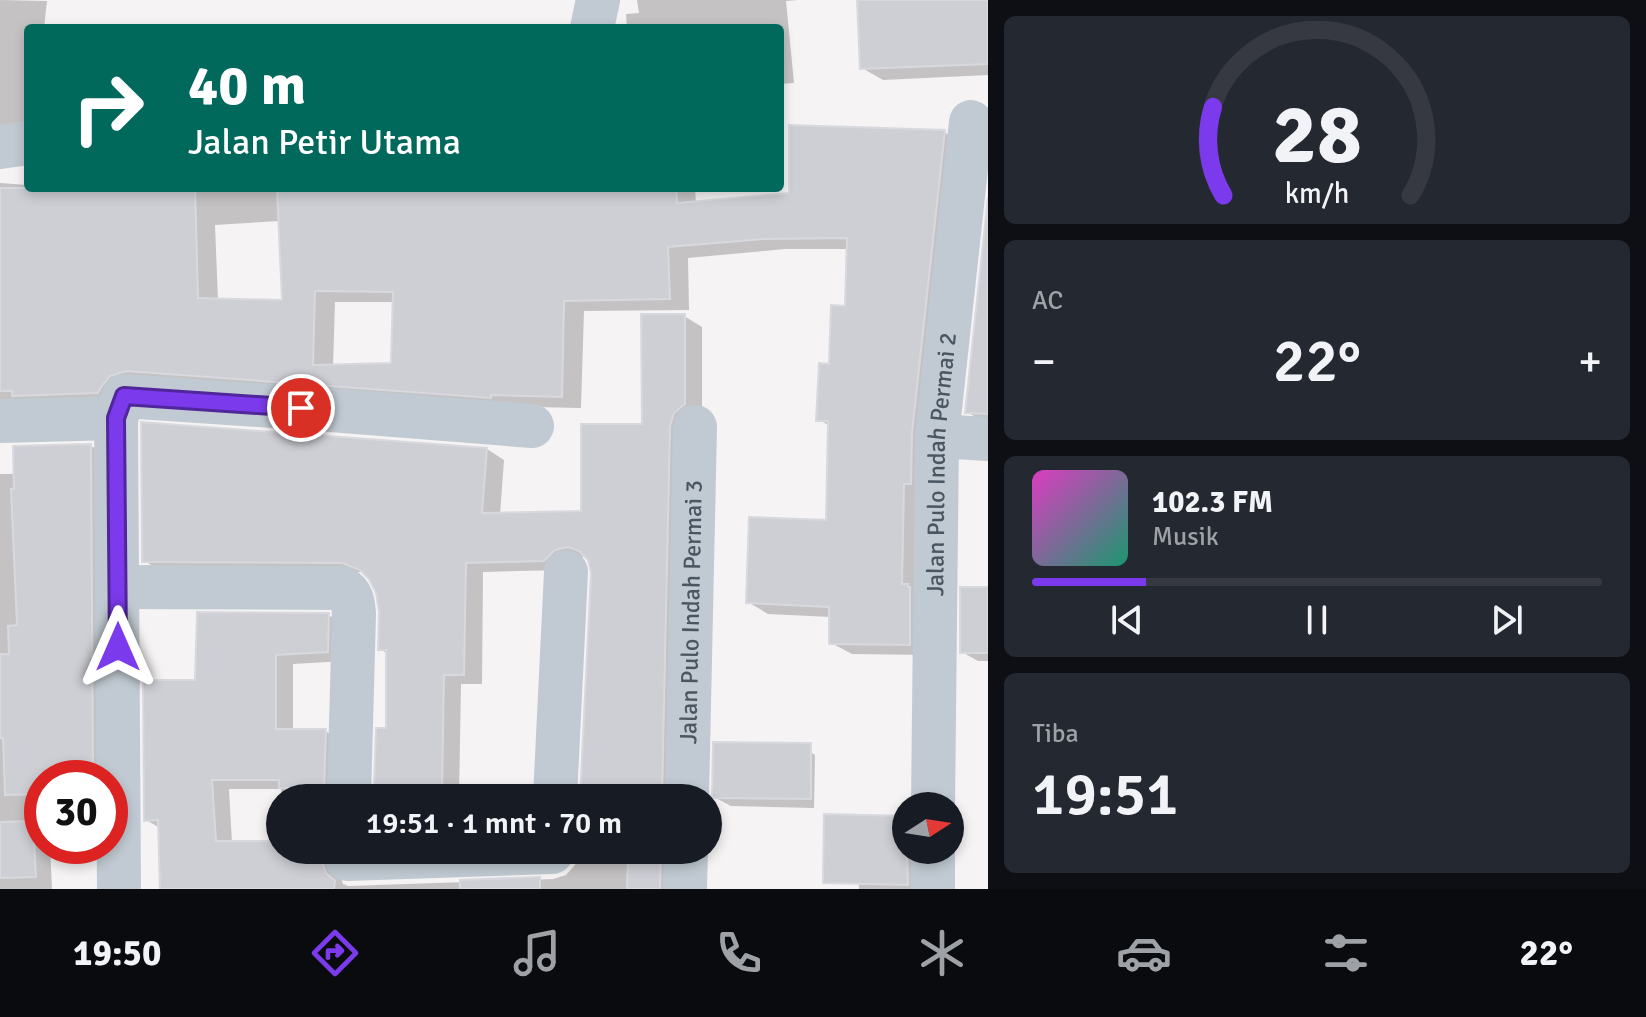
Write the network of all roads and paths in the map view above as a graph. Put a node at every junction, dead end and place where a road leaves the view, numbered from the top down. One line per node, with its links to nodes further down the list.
1 (598, 0): 2 (street)
2 (593, 24)
3 (971, 122): 10 (street, Jalan Pulo Indah Permai 2)
4 (24, 144): 5 (street)
5 (0, 147)
6 (116, 418): 7 (street); 8 (street); 13 (street)
7 (0, 421)
8 (532, 426)
9 (695, 427): 16 (street, Jalan Pulo Indah Permai 3)
10 (937, 436): 11 (street); 17 (street, Jalan Pulo Indah Permai 2)
11 (988, 439)
12 (566, 572): 15 (street)
13 (118, 587): 14 (street); 22 (street)
14 (349, 784)
15 (556, 784)
16 (687, 784)
17 (933, 792)
18 (552, 864): 21 (street)
19 (686, 864): 23 (street)
20 (933, 864): 24 (street)
21 (347, 866)
22 (119, 889)
23 (685, 889)
24 (933, 889)

